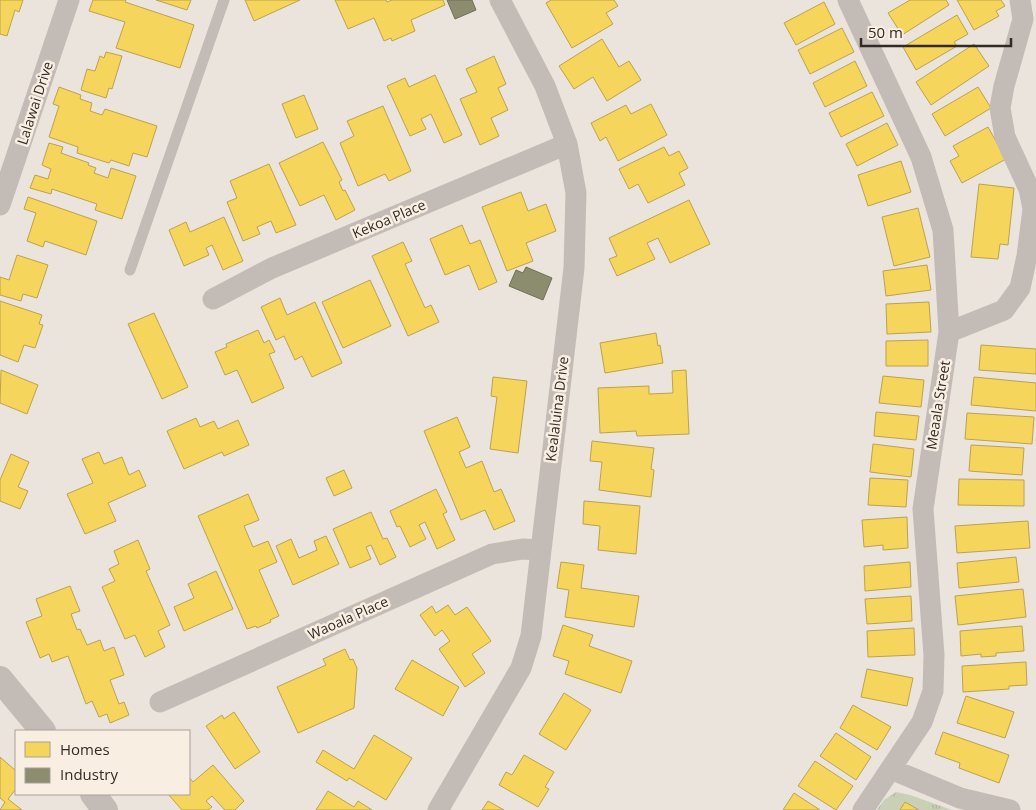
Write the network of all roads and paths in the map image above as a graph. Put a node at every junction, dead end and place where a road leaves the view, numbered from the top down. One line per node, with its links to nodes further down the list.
1 (69, 0): 7 (street, Lalawai Drive)
2 (224, 0): 8 (lane)
3 (500, 0): 6 (street, Kealaluina Drive)
4 (848, 0): 10 (street, Meaala Street)
5 (1020, 0): 10 (street)
6 (567, 144): 9 (street, Kekoa Place); 11 (street, Kealaluina Drive)
7 (0, 205)
8 (130, 270)
9 (212, 299)
10 (950, 332): 15 (street, Meaala Street)
11 (540, 550): 13 (street, Waoala Place); 18 (street, Kealaluina Drive)
12 (0, 679): 14 (street)
13 (160, 702)
14 (42, 730)
15 (891, 769): 19 (street, Meaala Street); 20 (street)
16 (94, 795): 17 (street)
17 (106, 810)
18 (438, 810)
19 (863, 810)
20 (1010, 810)

